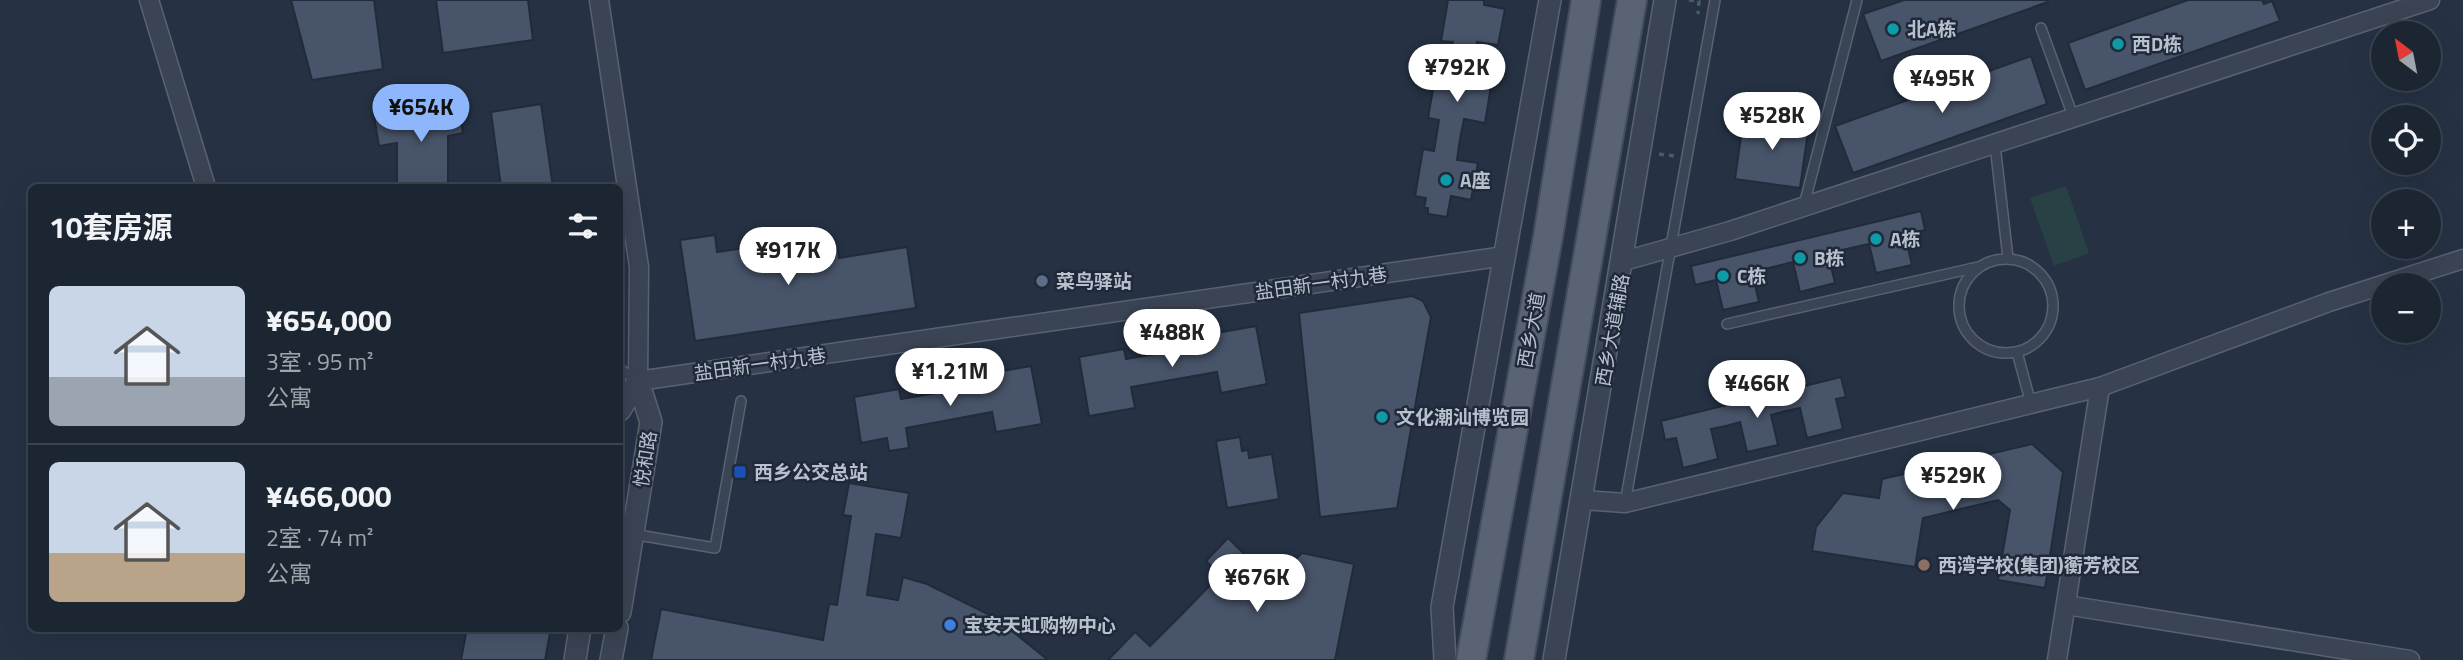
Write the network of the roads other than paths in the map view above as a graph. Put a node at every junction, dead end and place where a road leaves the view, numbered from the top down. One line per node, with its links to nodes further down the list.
1 (149, 0): 13 (street)
2 (599, 0): 24 (street)
3 (1550, 0): 16 (street)
4 (1586, 0): 39 (main road, 西乡大道)
5 (1632, 0): 40 (main road)
6 (1665, 0): 19 (street, 西乡大道辅路)
7 (1715, 0): 15 (lane)
8 (1857, 0): 14 (lane)
9 (2430, 0): 11 (street)
10 (2041, 28): 11 (lane)
11 (2074, 119): 12 (street)
12 (1995, 145): 14 (street); 17 (lane)
13 (205, 184)
14 (1804, 207): 15 (street)
15 (1671, 248): 19 (street); 30 (lane)
16 (1505, 256): 24 (street, 盐田新一村九巷); 38 (street)
17 (2008, 258): 20 (lane); 22 (lane)
18 (2463, 259): 25 (street)
19 (1624, 261): 29 (street, 西乡大道辅路)
20 (1980, 266): 21 (lane); 22 (lane)
21 (1727, 324)
22 (2017, 352): 27 (lane)
23 (623, 371): 24 (lane)
24 (638, 382): 28 (street, 悦和路); 31 (street, 悦和路)
25 (2100, 387): 27 (street); 33 (street)
26 (741, 401): 31 (lane)
27 (2031, 404): 30 (street)
28 (623, 405)
29 (1583, 500): 30 (street); 41 (street, 西乡大道辅路)
30 (1625, 503)
31 (626, 533): 32 (street, 悦和路)
32 (623, 572)
33 (2066, 605): 42 (street); 43 (street)
34 (579, 632): 36 (street)
35 (616, 632): 37 (street)
36 (575, 660)
37 (611, 660)
38 (1445, 660)
39 (1471, 660)
40 (1519, 660)
41 (1554, 660)
42 (2057, 660)
43 (2410, 660)

